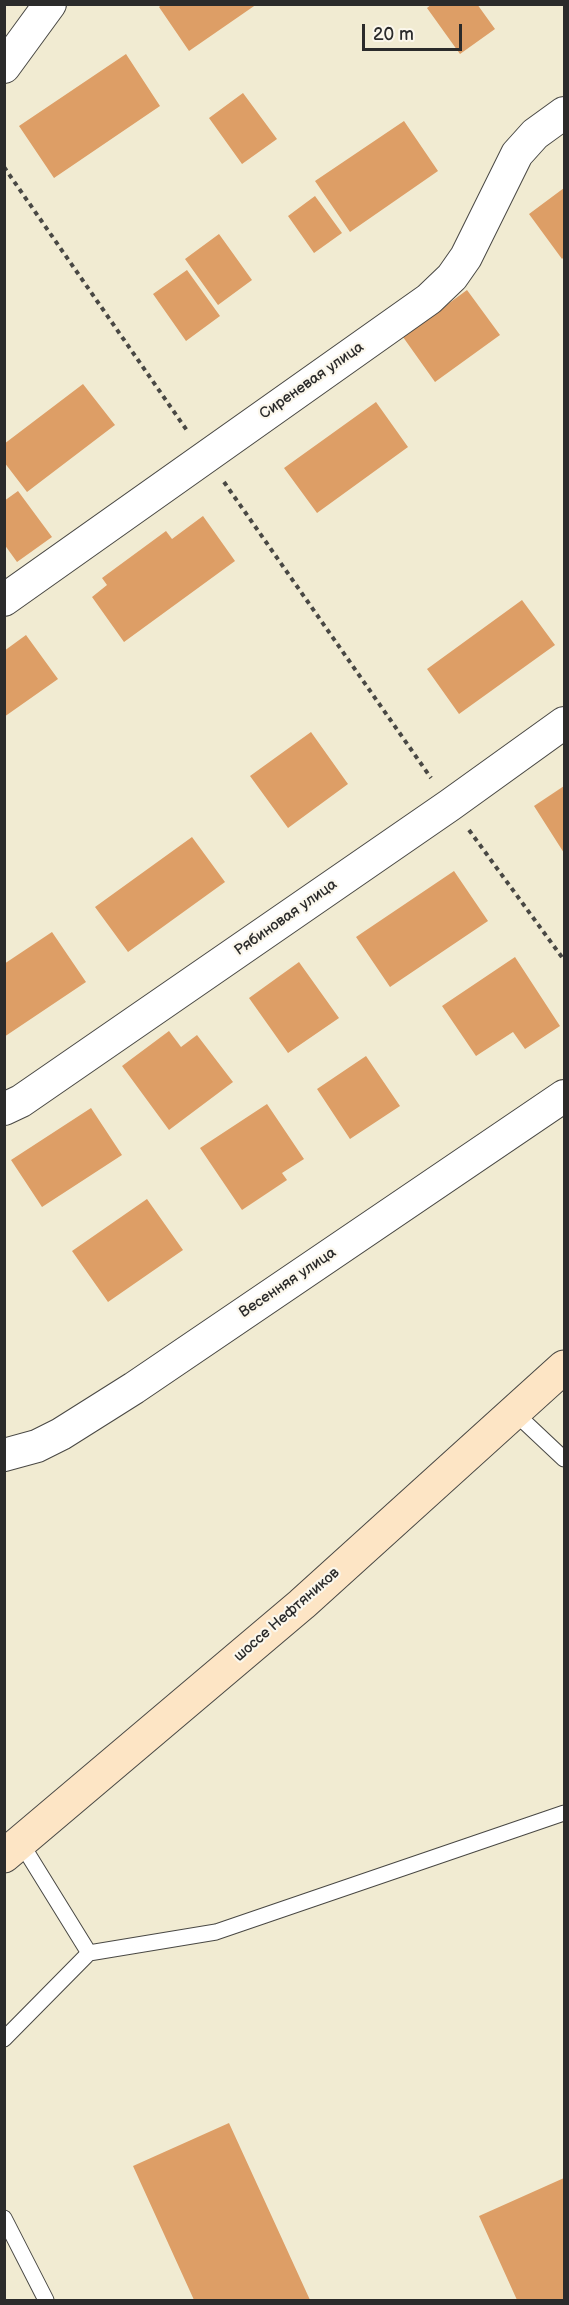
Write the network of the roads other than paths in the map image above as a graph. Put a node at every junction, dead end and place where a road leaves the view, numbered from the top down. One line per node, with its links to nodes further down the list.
1 (50, 4): 2 (street)
2 (4, 67)
3 (564, 113): 4 (street, Сиреневая улица)
4 (4, 600)
5 (564, 723): 7 (street, Рябиновая улица)
6 (564, 1096): 10 (street, Весенняя улица)
7 (4, 1109)
8 (564, 1367): 9 (main road, шоссе Нефтяников)
9 (514, 1412): 11 (lane); 13 (main road, шоссе Нефтяников)
10 (4, 1455)
11 (564, 1459)
12 (564, 1813): 14 (lane)
13 (13, 1849): 14 (lane)
14 (89, 1953): 15 (lane)
15 (4, 2039)
16 (4, 2218): 17 (lane)
17 (46, 2301)

